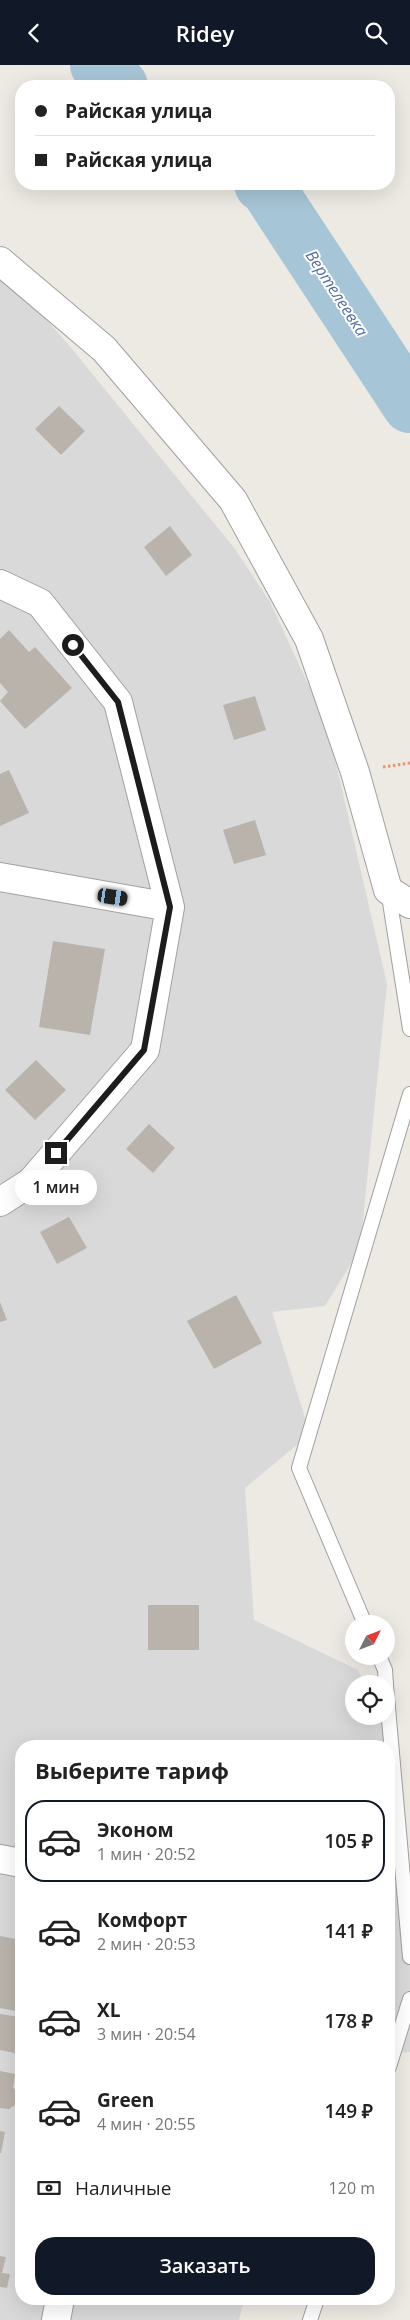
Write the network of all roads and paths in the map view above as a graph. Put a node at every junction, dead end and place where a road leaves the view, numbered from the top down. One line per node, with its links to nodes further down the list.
1 (0, 261): 4 (street)
2 (0, 584): 5 (street)
3 (0, 877): 5 (street)
4 (399, 897): 6 (lane)
5 (170, 907): 8 (street)
6 (410, 1029)
7 (410, 1094): 9 (lane)
8 (0, 1202)
9 (361, 1615)
10 (390, 1725): 11 (lane)
11 (391, 1740)
12 (395, 1786): 15 (lane)
13 (0, 1859): 14 (street)
14 (15, 1862)
15 (410, 1957)
16 (410, 1999): 17 (lane)
17 (395, 2048)
18 (59, 2305): 20 (street)
19 (315, 2305): 21 (lane)
20 (56, 2320)
21 (310, 2320)

